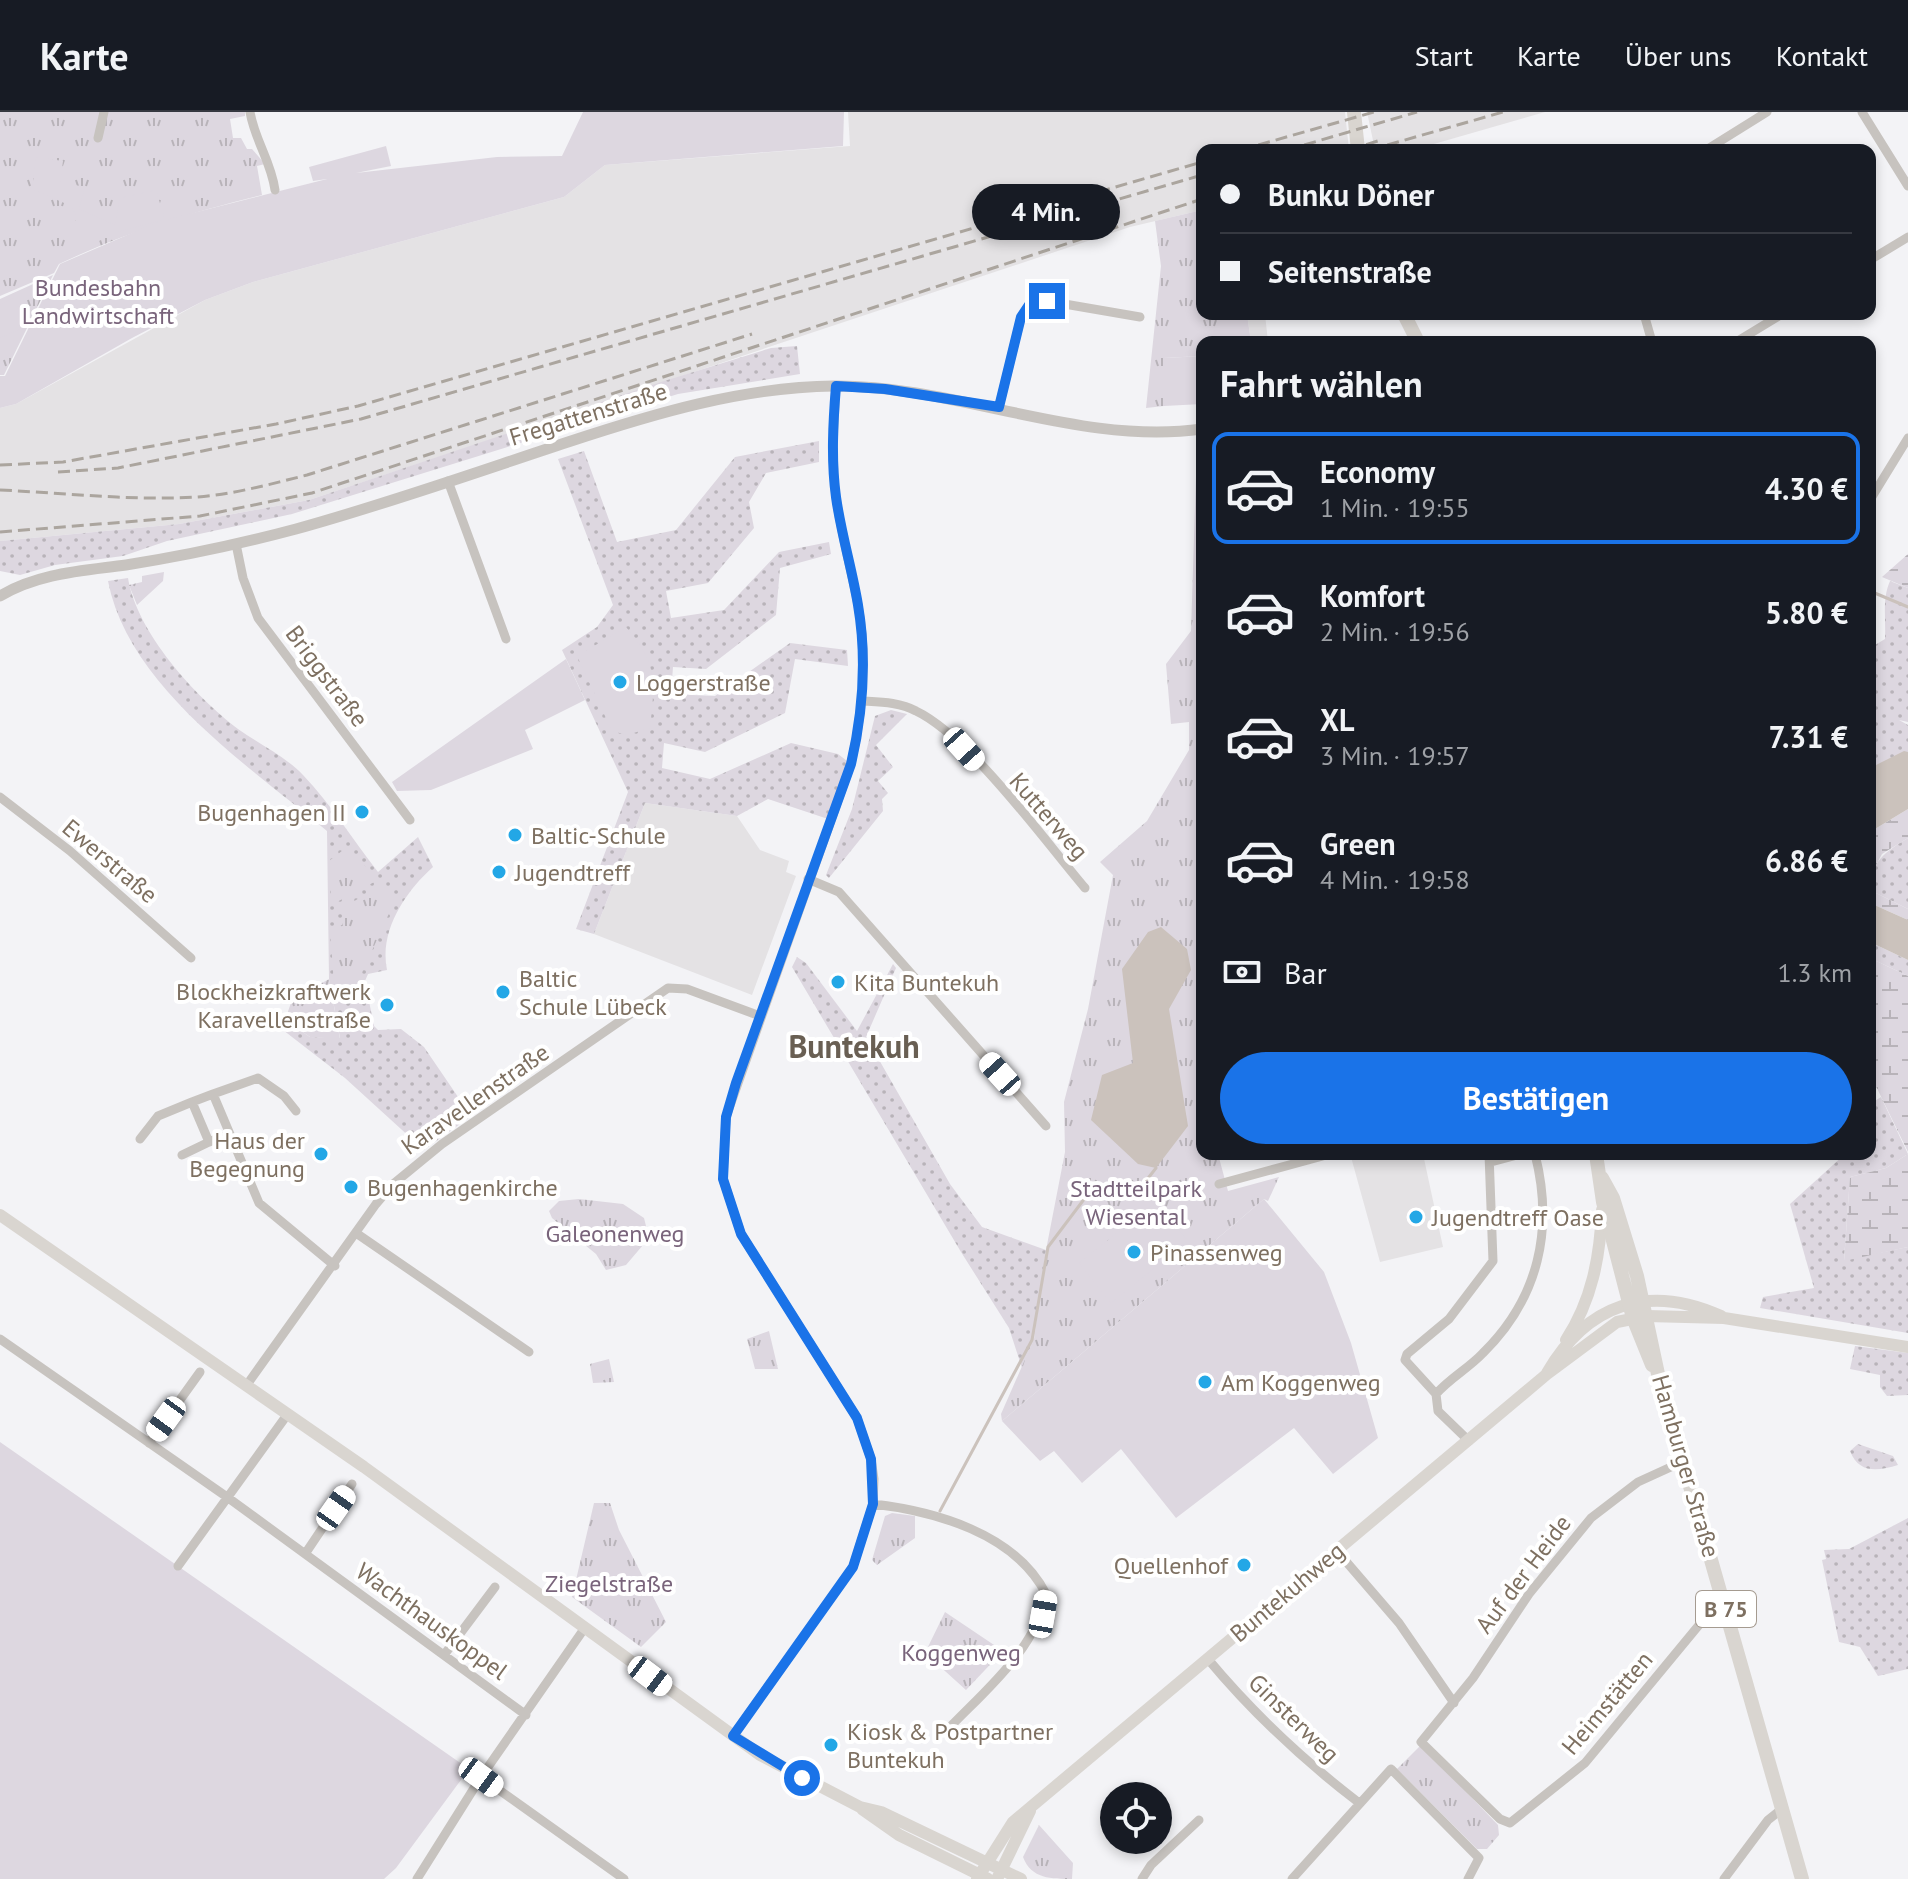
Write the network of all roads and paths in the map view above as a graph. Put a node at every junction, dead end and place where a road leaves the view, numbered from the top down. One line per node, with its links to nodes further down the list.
1 (104, 112): 6 (street)
2 (250, 112): 10 (street)
3 (1354, 112): 7 (main road)
4 (1767, 112): 8 (street)
5 (1862, 112): 9 (street)
6 (98, 138)
7 (1357, 144)
8 (1716, 144)
9 (1908, 186)
10 (275, 190)
11 (1908, 237): 12 (street)
12 (1876, 256)
13 (1140, 317): 17 (street)
14 (1772, 320): 15 (street)
15 (1746, 336)
16 (836, 386): 17 (street, Fregattenstraße); 20 (street, Fregattenstraße); 25 (street)
17 (999, 407): 18 (street, Fregattenstraße)
18 (1196, 429)
19 (1908, 438): 21 (street)
20 (448, 481): 22 (street, Fregattenstraße); 24 (street)
21 (1876, 490)
22 (236, 544): 23 (street, Fregattenstraße); 27 (street, Briggstraße)
23 (0, 596)
24 (506, 639)
25 (862, 701): 28 (street); 29 (street, Kutterweg)
26 (0, 797): 30 (street, Ewerstraße)
27 (410, 820)
28 (808, 879): 31 (street); 35 (street)
29 (1085, 888)
30 (191, 958)
31 (760, 1016): 48 (street, Karavellenstraße); 67 (street)
32 (213, 1094): 33 (street); 34 (street); 36 (street)
33 (192, 1102): 37 (street); 38 (street)
34 (296, 1111)
35 (1046, 1126)
36 (229, 1134): 38 (street); 49 (street)
37 (140, 1139)
38 (209, 1142): 39 (street)
39 (182, 1155)
40 (1308, 1160): 45 (street)
41 (1490, 1160): 60 (street)
42 (1536, 1160): 60 (street)
43 (1598, 1160): 44 (main road, B 75)
44 (1602, 1178): 46 (main road, B 75); 50 (main road, Hamburger Straße / B 75)
45 (1219, 1184)
46 (1603, 1202): 50 (main road, B 75); 56 (main road)
47 (0, 1215): 59 (main road)
48 (356, 1233): 49 (street, Karavellenstraße); 55 (street)
49 (335, 1266): 59 (street, Karavellenstraße)
50 (1636, 1301): 51 (main road, Hamburger Straße / B 75); 52 (main road); 56 (main road, Buntekuhweg)
51 (1640, 1317): 52 (main road); 58 (main road, Buntekuhweg); 64 (main road, Hamburger Straße / B 75)
52 (1724, 1318): 54 (main road)
53 (0, 1339): 63 (street, Wachthauskoppel)
54 (1908, 1347)
55 (529, 1352)
56 (1557, 1357): 58 (main road, Buntekuhweg)
57 (200, 1372): 63 (street)
58 (1547, 1374): 62 (main road, Buntekuhweg)
59 (246, 1386): 61 (main road)
60 (1436, 1394): 62 (street)
61 (287, 1415): 66 (street); 73 (main road)
62 (1469, 1441): 68 (main road, Buntekuhweg)
63 (149, 1443): 66 (street, Wachthauskoppel)
64 (1684, 1461): 72 (main road, Hamburger Straße / B 75); 76 (street, Auf der Heide)
65 (352, 1484): 69 (street)
66 (227, 1497): 69 (street, Wachthauskoppel); 70 (street)
67 (873, 1504): 78 (street); 79 (street)
68 (1337, 1551): 75 (main road, Buntekuhweg); 76 (street)
69 (305, 1554): 74 (street, Wachthauskoppel)
70 (178, 1566)
71 (495, 1587): 74 (street)
72 (1723, 1596): 80 (street, Heimstätten); 84 (main road, Hamburger Straße / B 75)
73 (584, 1629): 77 (street); 79 (main road)
74 (444, 1655): 77 (street, Wachthauskoppel)
75 (1207, 1658): 82 (street, Ginsterweg); 85 (main road, Buntekuhweg)
76 (1454, 1703): 80 (street, Auf der Heide)
77 (526, 1715): 81 (street)
78 (952, 1725)
79 (733, 1736): 83 (main road)
80 (1421, 1742)
81 (481, 1777): 90 (street); 91 (street)
82 (1358, 1802): 94 (street); 95 (street)
83 (860, 1807): 87 (main road); 89 (main road)
84 (1783, 1808): 96 (street); 97 (main road, Hamburger Straße / B 75)
85 (1030, 1811): 87 (main road, Buntekuhweg); 88 (main road, Buntekuhweg)
86 (1199, 1820): 93 (street)
87 (986, 1860): 88 (main road); 89 (main road, Buntekuhweg)
88 (1000, 1874): 92 (main road)
89 (981, 1878)
90 (417, 1879)
91 (624, 1879)
92 (1021, 1879)
93 (1142, 1879)
94 (1292, 1879)
95 (1468, 1879)
96 (1724, 1879)
97 (1802, 1879)

